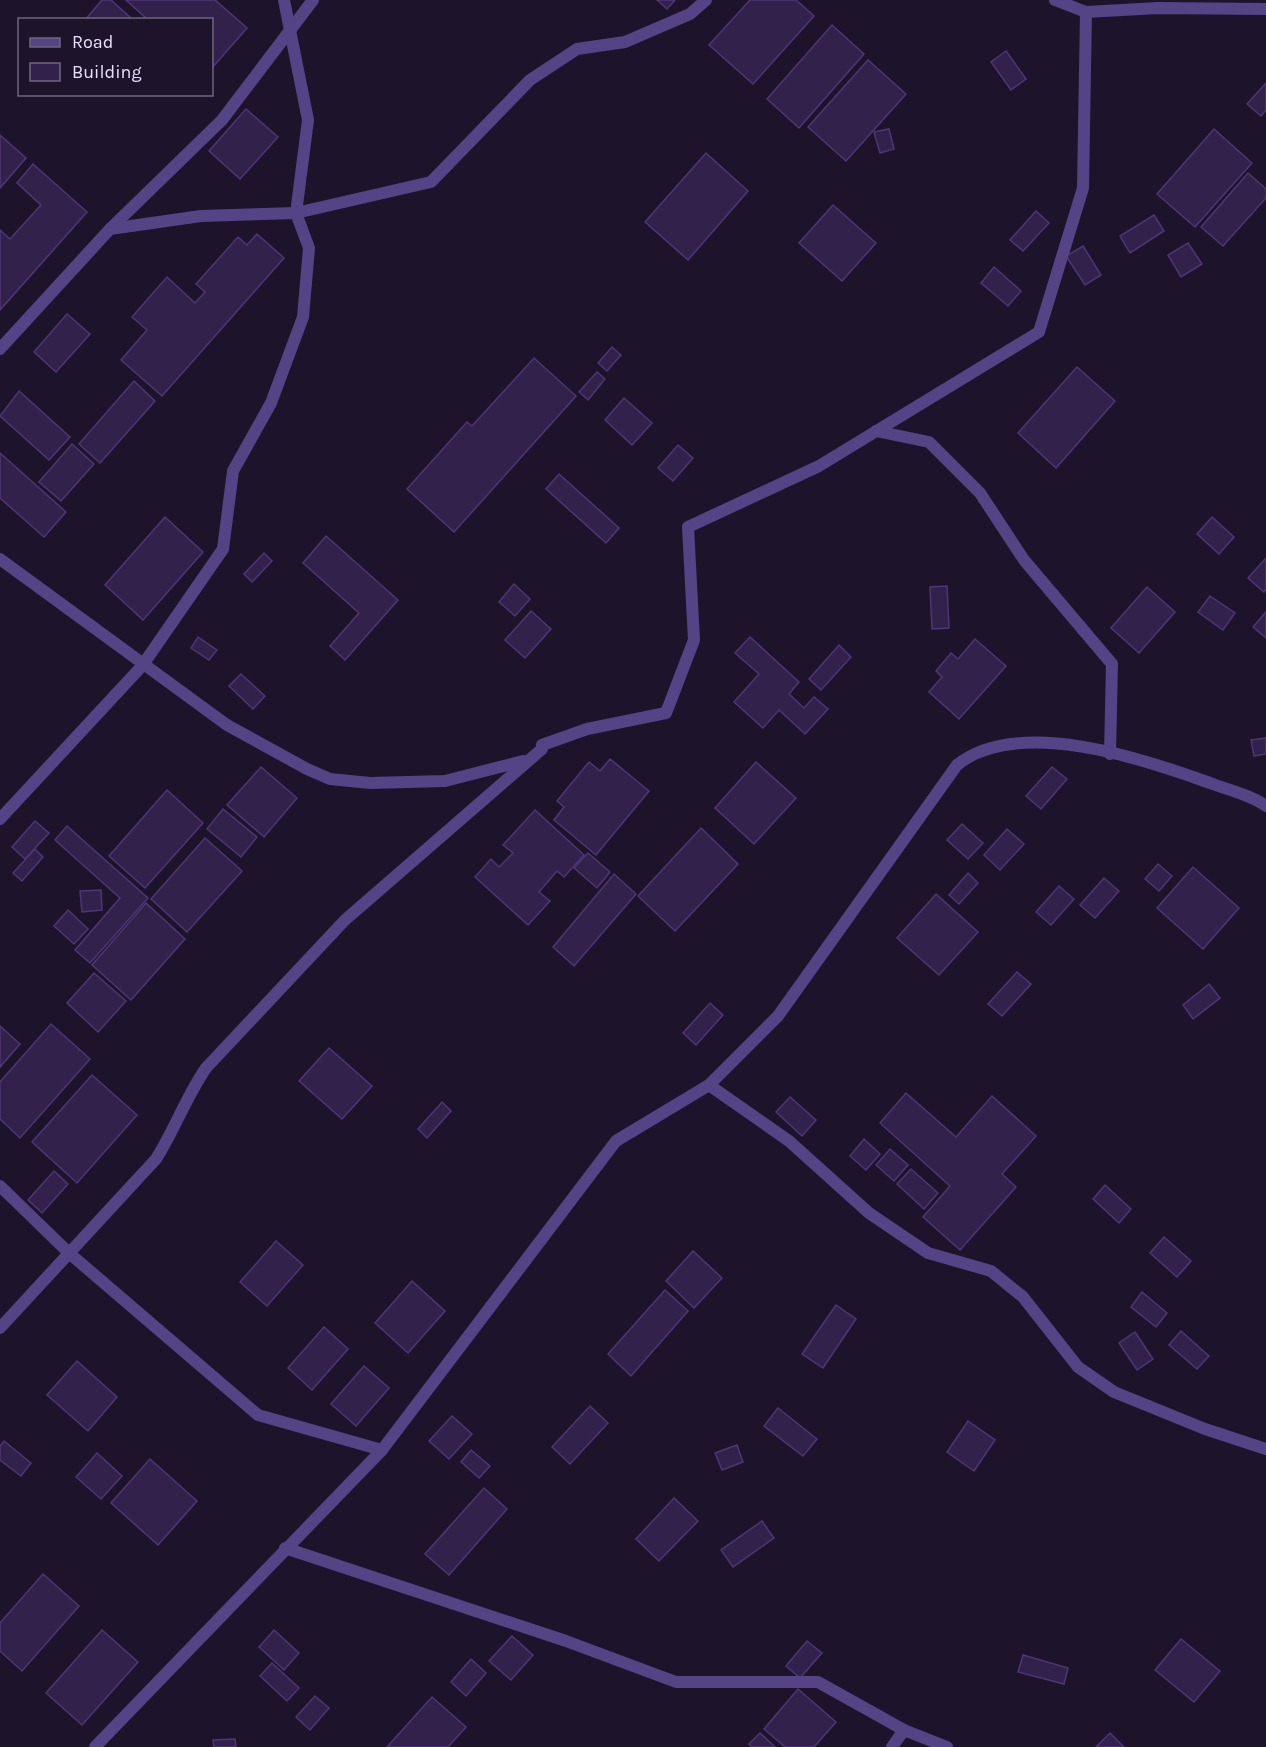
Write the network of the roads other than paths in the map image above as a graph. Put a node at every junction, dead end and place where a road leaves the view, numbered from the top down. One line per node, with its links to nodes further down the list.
1 (284, 0): 7 (street)
2 (313, 0): 7 (street)
3 (706, 0): 8 (street)
4 (1055, 0): 6 (street)
5 (1266, 9): 6 (street)
6 (1086, 12): 11 (street)
7 (289, 32): 8 (street); 9 (street)
8 (296, 213): 9 (street); 13 (street)
9 (111, 229): 10 (street)
10 (0, 349)
11 (876, 431): 14 (street); 15 (street)
12 (0, 559): 13 (street)
13 (142, 666): 15 (street); 17 (street)
14 (1110, 754): 16 (street); 18 (street)
15 (527, 760): 20 (street)
16 (1266, 806)
17 (0, 819)
18 (709, 1085): 22 (street); 23 (street)
19 (0, 1186): 20 (street)
20 (69, 1253): 21 (street); 23 (street)
21 (0, 1328)
22 (1266, 1449)
23 (382, 1450): 24 (street)
24 (285, 1548): 25 (street); 26 (street)
25 (904, 1730): 27 (street); 28 (street)
26 (95, 1747)
27 (892, 1747)
28 (947, 1747)

